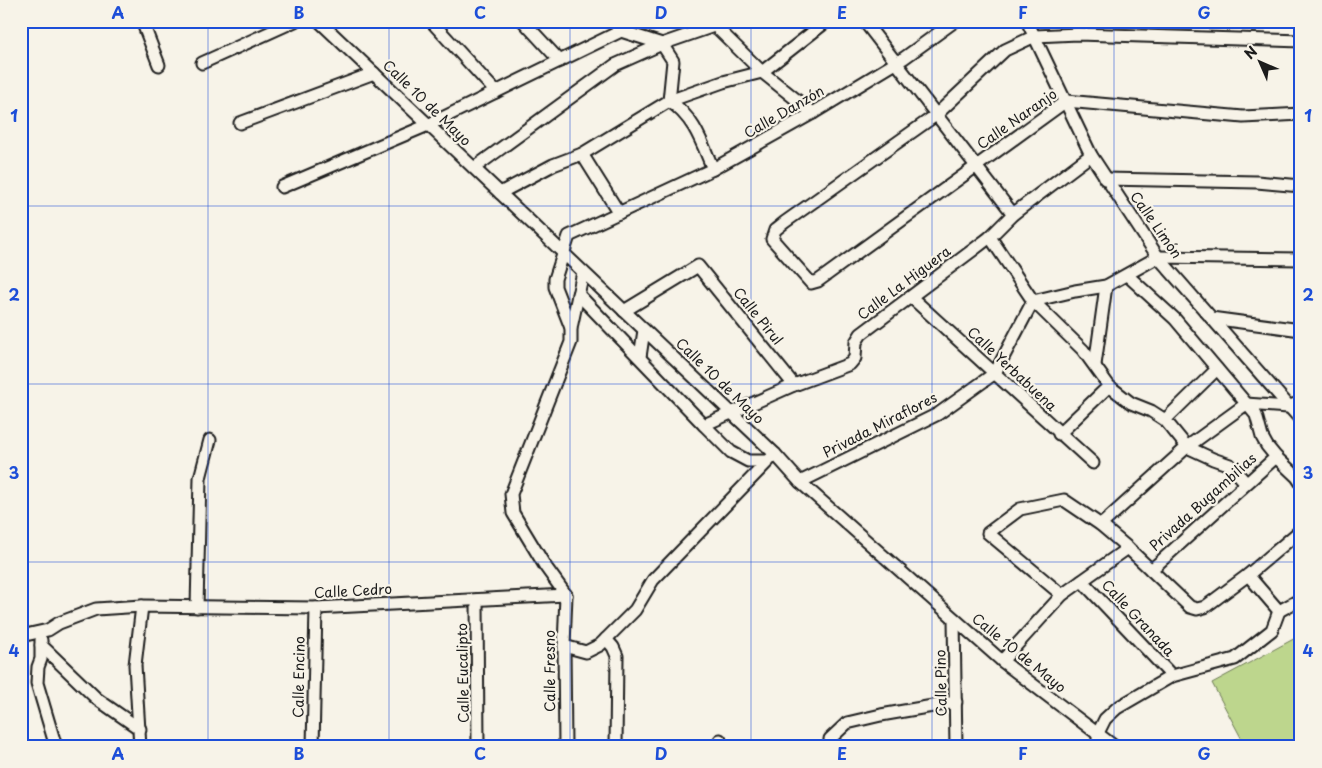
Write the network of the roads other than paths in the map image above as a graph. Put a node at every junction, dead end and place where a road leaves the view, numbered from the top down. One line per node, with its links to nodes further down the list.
1 (142, 21): 20 (street)
2 (295, 21): 18 (street)
3 (319, 21): 22 (street, Calle 10 de Mayo)
4 (431, 21): 23 (street)
5 (523, 21): 17 (street)
6 (612, 21): 13 (street)
7 (638, 21): 13 (street)
8 (828, 21): 21 (street)
9 (864, 21): 19 (street)
10 (1027, 21): 14 (street, Calle Limón)
11 (951, 22): 19 (street, Calle Danzón)
12 (715, 23): 16 (street); 21 (street)
13 (621, 31): 16 (street); 17 (street)
14 (1035, 36): 15 (street); 25 (street, Calle Limón); 28 (street)
15 (1301, 42)
16 (662, 44): 24 (street); 34 (street)
17 (560, 61): 23 (street)
18 (202, 63)
19 (897, 63): 26 (street, Calle Danzón); 28 (street)
20 (158, 65)
21 (762, 72): 24 (street); 26 (street)
22 (374, 73): 29 (street); 30 (street, Calle 10 de Mayo)
23 (496, 92): 30 (street)
24 (669, 101): 31 (street); 35 (street)
25 (1066, 101): 27 (street, Calle Naranjo); 32 (street, Calle Limón); 33 (street, Calle Naranjo)
26 (812, 113): 35 (street, Calle Danzón)
27 (1301, 114)
28 (936, 115): 33 (street); 33 (street, Calle Naranjo)
29 (240, 123)
30 (428, 125): 34 (street, Calle 10 de Mayo); 38 (street)
31 (582, 154): 39 (street); 40 (street)
32 (1091, 155): 36 (street, Calle Limón); 41 (street, Calle La Higuera)
33 (976, 166): 41 (street)
34 (474, 168): 39 (street, Calle 10 de Mayo)
35 (713, 169): 40 (street, Calle Danzón)
36 (1105, 178): 37 (street); 44 (street, Calle Limón)
37 (1301, 186)
38 (282, 187)
39 (500, 194): 43 (street, Calle 10 de Mayo)
40 (619, 214): 43 (street, Calle Danzón)
41 (1013, 214): 42 (street, Calle La Higuera)
42 (990, 237): 50 (street, Calle La Higuera); 51 (street)
43 (563, 252): 46 (street, Calle 10 de Mayo); 54 (street, Calle Danzón)
44 (1158, 257): 45 (street); 47 (street); 53 (street, Calle Limón)
45 (1301, 259)
46 (583, 272): 49 (street); 52 (street, Calle 10 de Mayo)
47 (1127, 275): 48 (street); 59 (street)
48 (1106, 286): 51 (street); 58 (street)
49 (578, 294): 54 (street); 57 (street)
50 (911, 297): 60 (street, Calle Yerbabuena); 61 (street, Calle La Higuera)
51 (1033, 302): 58 (street); 60 (street)
52 (624, 311): 55 (street, Calle 10 de Mayo); 61 (street, Calle Pirul)
53 (1211, 318): 56 (street); 65 (street, Calle Limón)
54 (571, 328): 85 (street)
55 (644, 330): 57 (street); 66 (street, Calle 10 de Mayo)
56 (1301, 330)
57 (640, 357): 69 (street)
58 (1095, 365): 62 (street)
59 (1217, 369): 64 (street); 67 (street)
60 (994, 373): 70 (street, Calle Yerbabuena); 76 (street, Privada Miraflores)
61 (794, 385): 66 (street, Calle La Higuera)
62 (1109, 386): 67 (street); 70 (street)
63 (1301, 402): 65 (street)
64 (1246, 404): 65 (street); 72 (street); 73 (street)
65 (1288, 407): 68 (street, Calle Limón)
66 (732, 413): 69 (street, Calle La Higuera); 74 (street, Calle 10 de Mayo)
67 (1165, 420): 72 (street)
68 (1301, 420)
69 (704, 425): 74 (street)
70 (1060, 434): 75 (street, Calle Yerbabuena)
71 (210, 440): 90 (street)
72 (1187, 447): 77 (street); 79 (street)
73 (1276, 457): 77 (street, Privada Bugambilias); 78 (street)
74 (772, 458): 76 (street, Calle 10 de Mayo); 96 (street)
75 (1093, 464)
76 (800, 482): 93 (street, Calle 10 de Mayo)
77 (1246, 483): 82 (street, Privada Bugambilias)
78 (1301, 483)
79 (1101, 525): 81 (street); 86 (street)
80 (1301, 530): 83 (street)
81 (1128, 548): 82 (street); 84 (street)
82 (1151, 570): 83 (street)
83 (1248, 576): 92 (street)
84 (1082, 581): 86 (street); 100 (street, Calle Granada)
85 (566, 595): 88 (street, Calle Cedro); 98 (street, Calle Fresno)
86 (1062, 595): 99 (street)
87 (1301, 599): 92 (street)
88 (477, 600): 91 (street, Calle Cedro); 107 (street, Calle Eucalipto)
89 (142, 606): 90 (street, Calle Cedro); 94 (street, Calle Cedro); 102 (street)
90 (197, 607): 91 (street, Calle Cedro)
91 (316, 608): 106 (street, Calle Encino)
92 (1279, 611): 100 (street)
93 (954, 619): 99 (street, Calle 10 de Mayo); 101 (street, Calle Pino)
94 (42, 631): 95 (street, Calle Cedro); 97 (street)
95 (21, 636)
96 (606, 639): 98 (street); 109 (street)
97 (41, 645): 102 (street); 104 (street)
98 (564, 646): 108 (street, Calle Fresno)
99 (1002, 661): 103 (street, Calle 10 de Mayo)
100 (1172, 676): 103 (street)
101 (956, 702): 110 (street); 111 (street, Calle Pino)
102 (140, 729): 105 (street)
103 (1098, 734): 112 (street); 113 (street, Calle 10 de Mayo)
104 (56, 747)
105 (140, 747)
106 (313, 747)
107 (478, 747)
108 (565, 747)
109 (616, 747)
110 (830, 747)
111 (956, 747)
112 (1098, 747)
113 (1115, 747)

